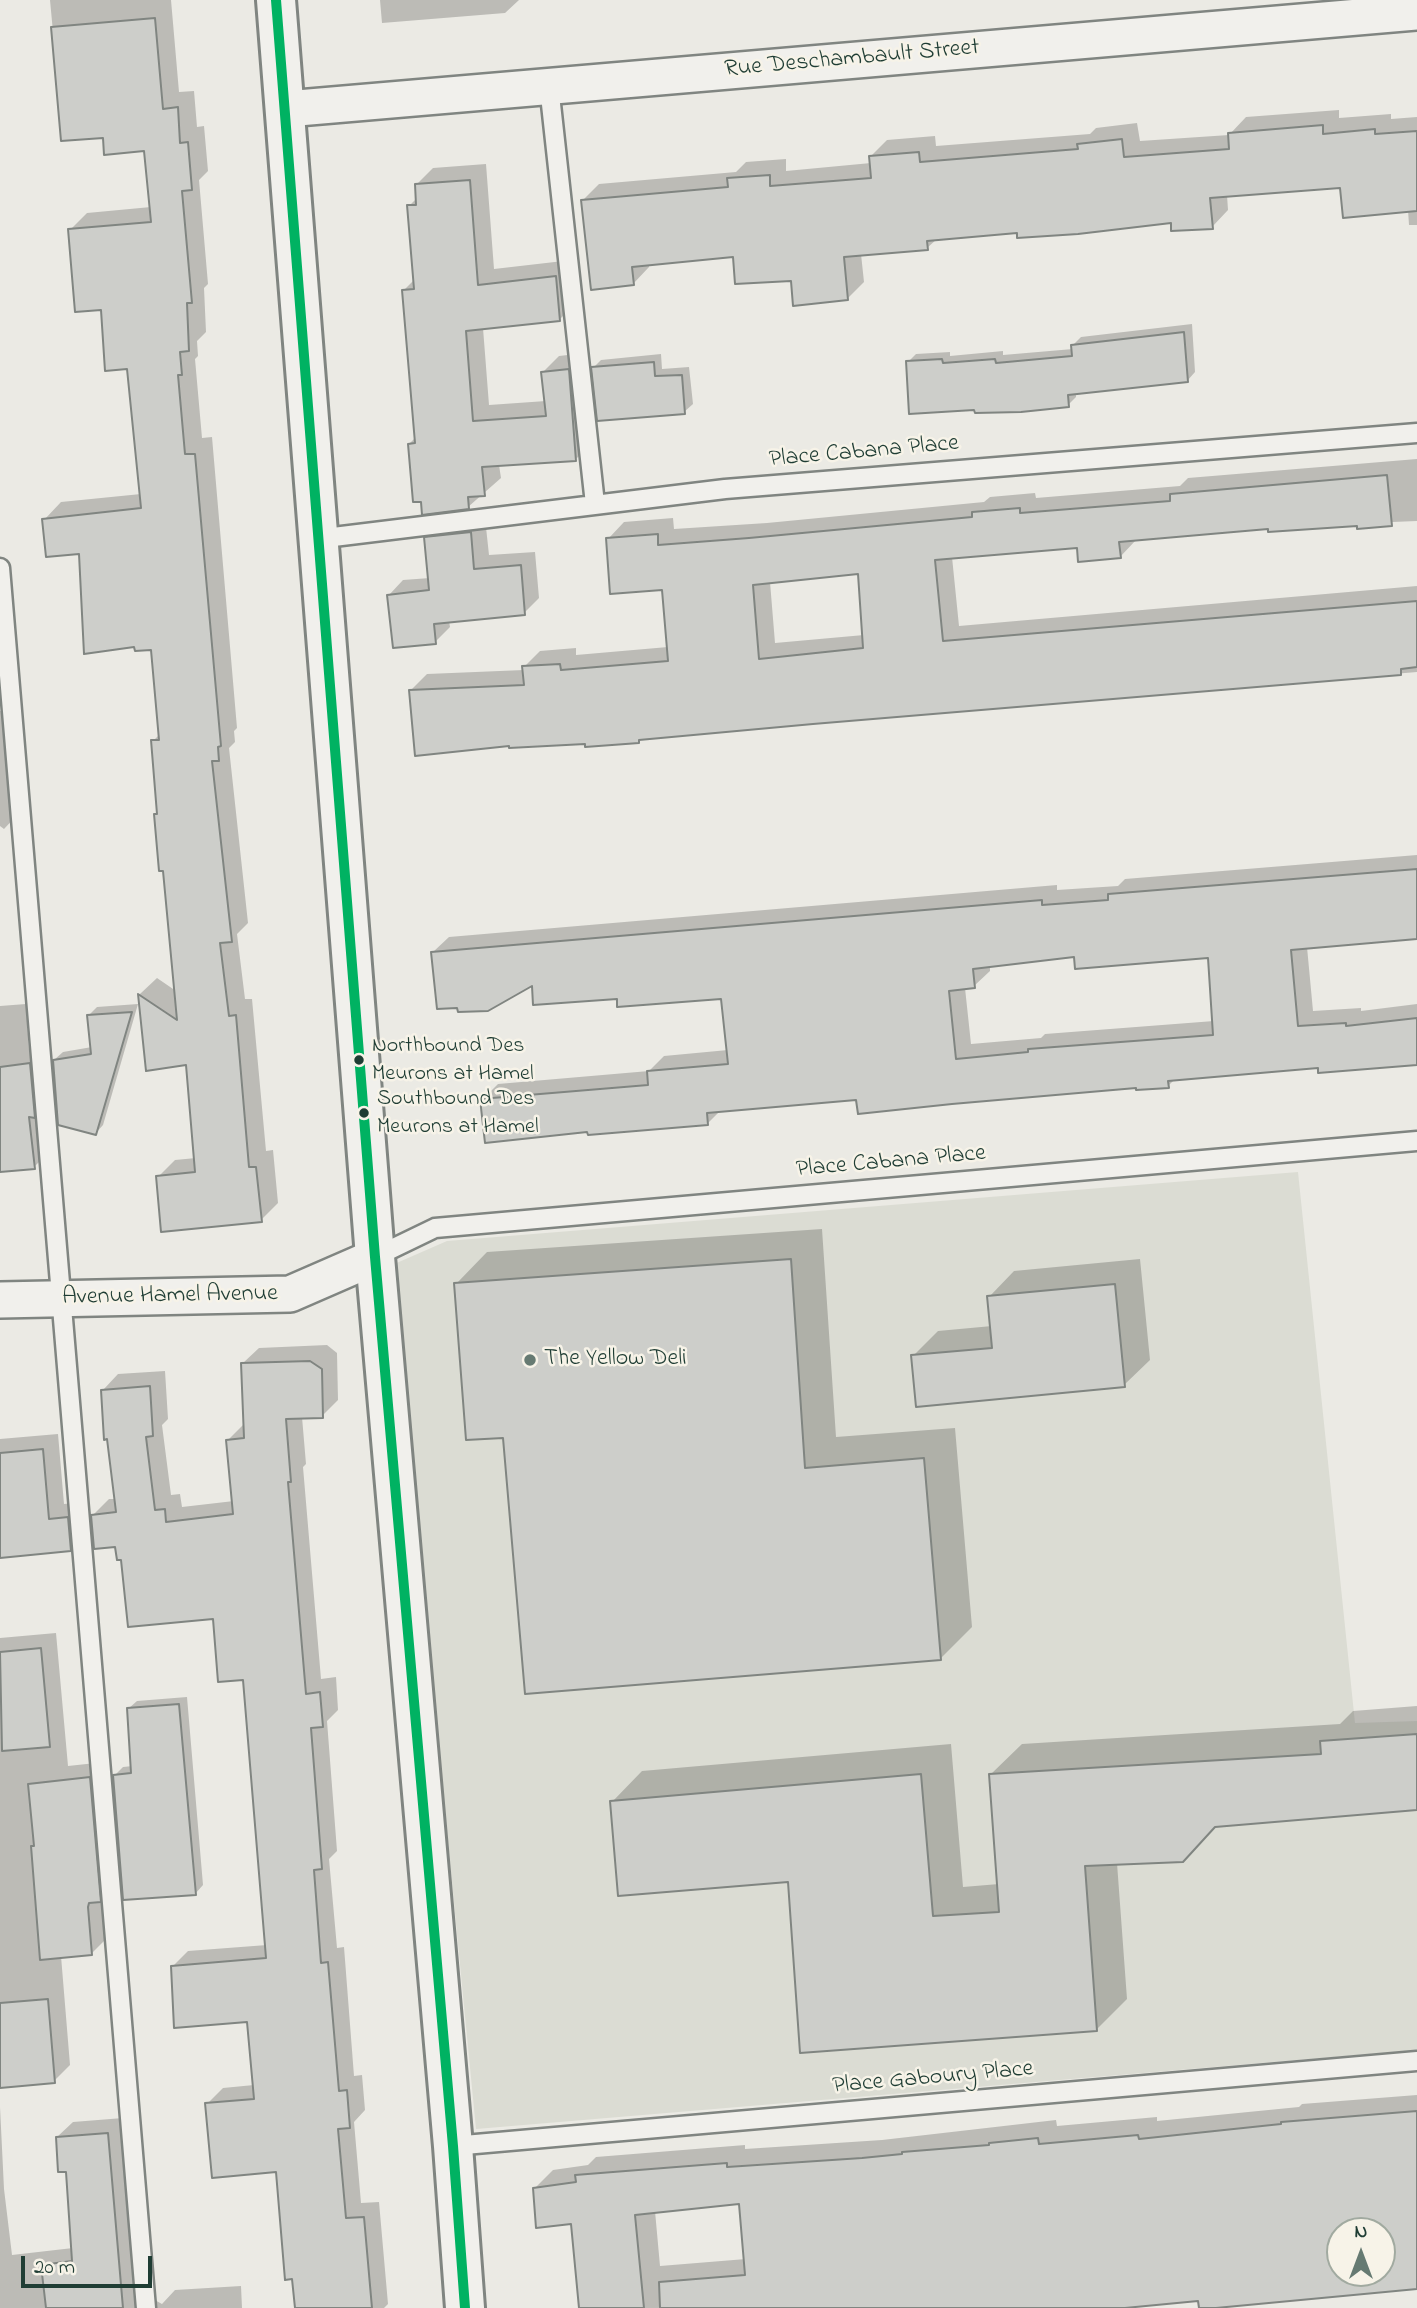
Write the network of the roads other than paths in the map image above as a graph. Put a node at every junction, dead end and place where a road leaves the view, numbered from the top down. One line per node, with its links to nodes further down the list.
1 (276, 0): 4 (street)
2 (1417, 12): 3 (street, Rue Deschambault Street)
3 (549, 86): 4 (street, Rue Deschambault Street); 6 (lane)
4 (286, 109): 7 (street)
5 (1417, 433): 6 (lane, Place Cabana Place)
6 (595, 505): 7 (lane, Place Cabana Place)
7 (317, 539): 10 (street)
8 (0, 568): 11 (lane)
9 (1417, 1141): 10 (lane, Place Cabana Place)
10 (375, 1257): 11 (street, Avenue Hamel Avenue); 14 (street)
11 (61, 1299): 12 (street, Avenue Hamel Avenue); 15 (lane)
12 (0, 1300)
13 (1417, 2062): 14 (lane, Place Gaboury Place)
14 (453, 2146): 16 (street)
15 (146, 2308)
16 (465, 2308)

